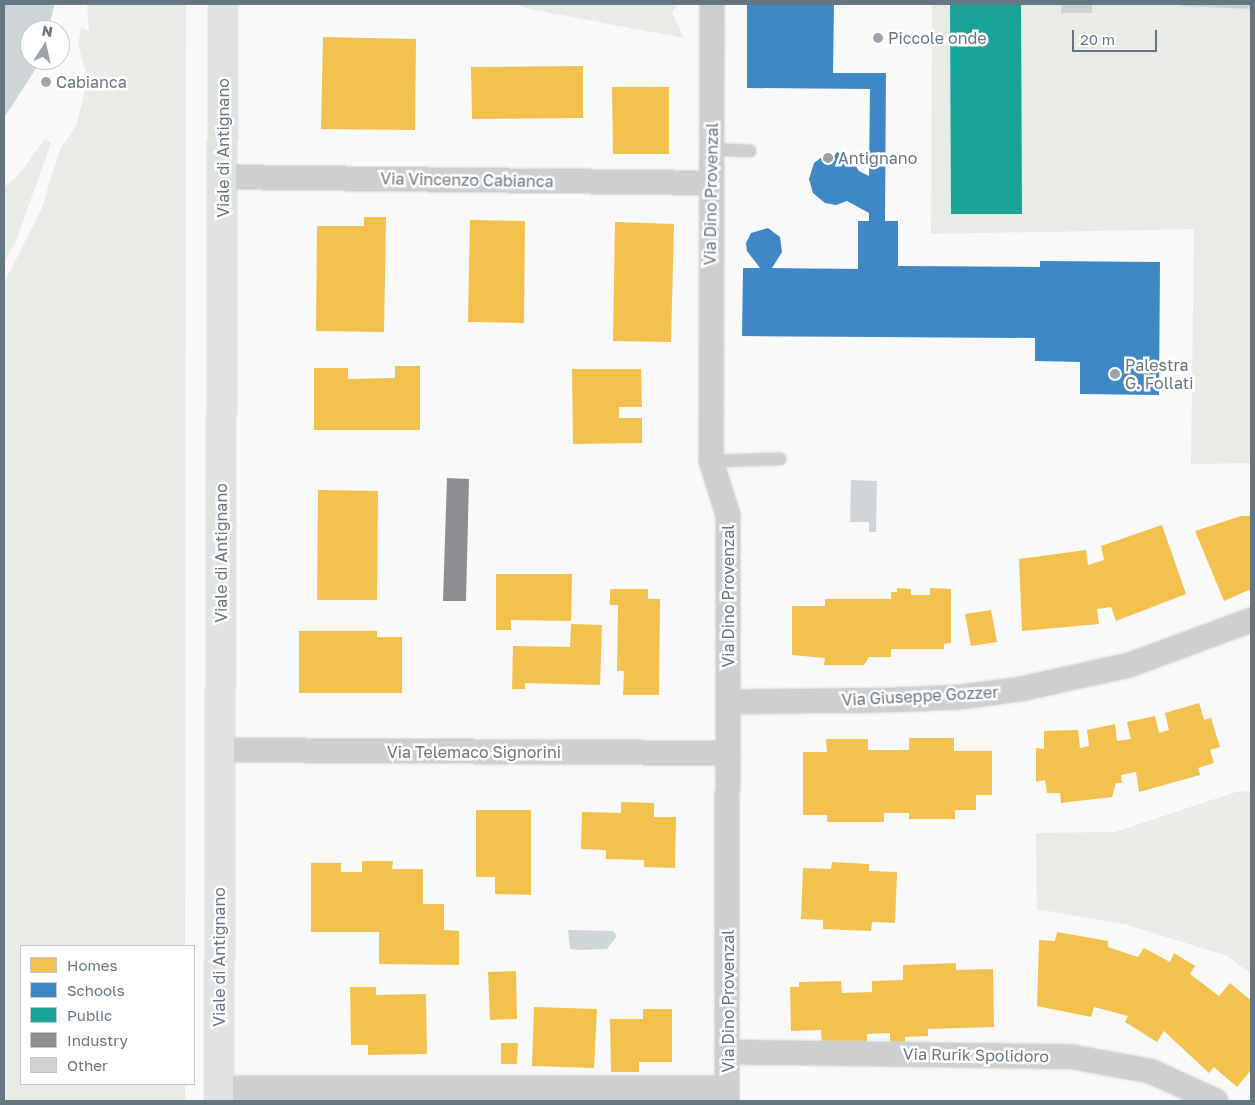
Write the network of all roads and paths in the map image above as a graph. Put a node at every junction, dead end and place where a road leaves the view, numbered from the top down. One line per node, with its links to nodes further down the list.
1 (223, 4): 5 (main road, Viale di Antignano)
2 (712, 4): 3 (street, Via Dino Provenzal)
3 (711, 149): 4 (lane); 6 (street, Via Dino Provenzal)
4 (750, 151)
5 (222, 177): 6 (street, Via Vincenzo Cabianca); 11 (main road, Viale di Antignano)
6 (711, 183): 8 (street, Via Dino Provenzal)
7 (780, 459): 8 (lane)
8 (711, 461): 10 (street, Via Dino Provenzal)
9 (1251, 620): 10 (street, Via Giuseppe Gozzer)
10 (728, 702): 12 (street, Via Dino Provenzal)
11 (220, 750): 12 (street, Via Telemaco Signorini); 14 (main road, Viale di Antignano)
12 (728, 753): 13 (street, Via Dino Provenzal)
13 (728, 1052): 15 (street, Via Dino Provenzal); 16 (street, Via Rurik Spolidoro)
14 (219, 1095): 15 (street)
15 (727, 1095)
16 (1216, 1101)

